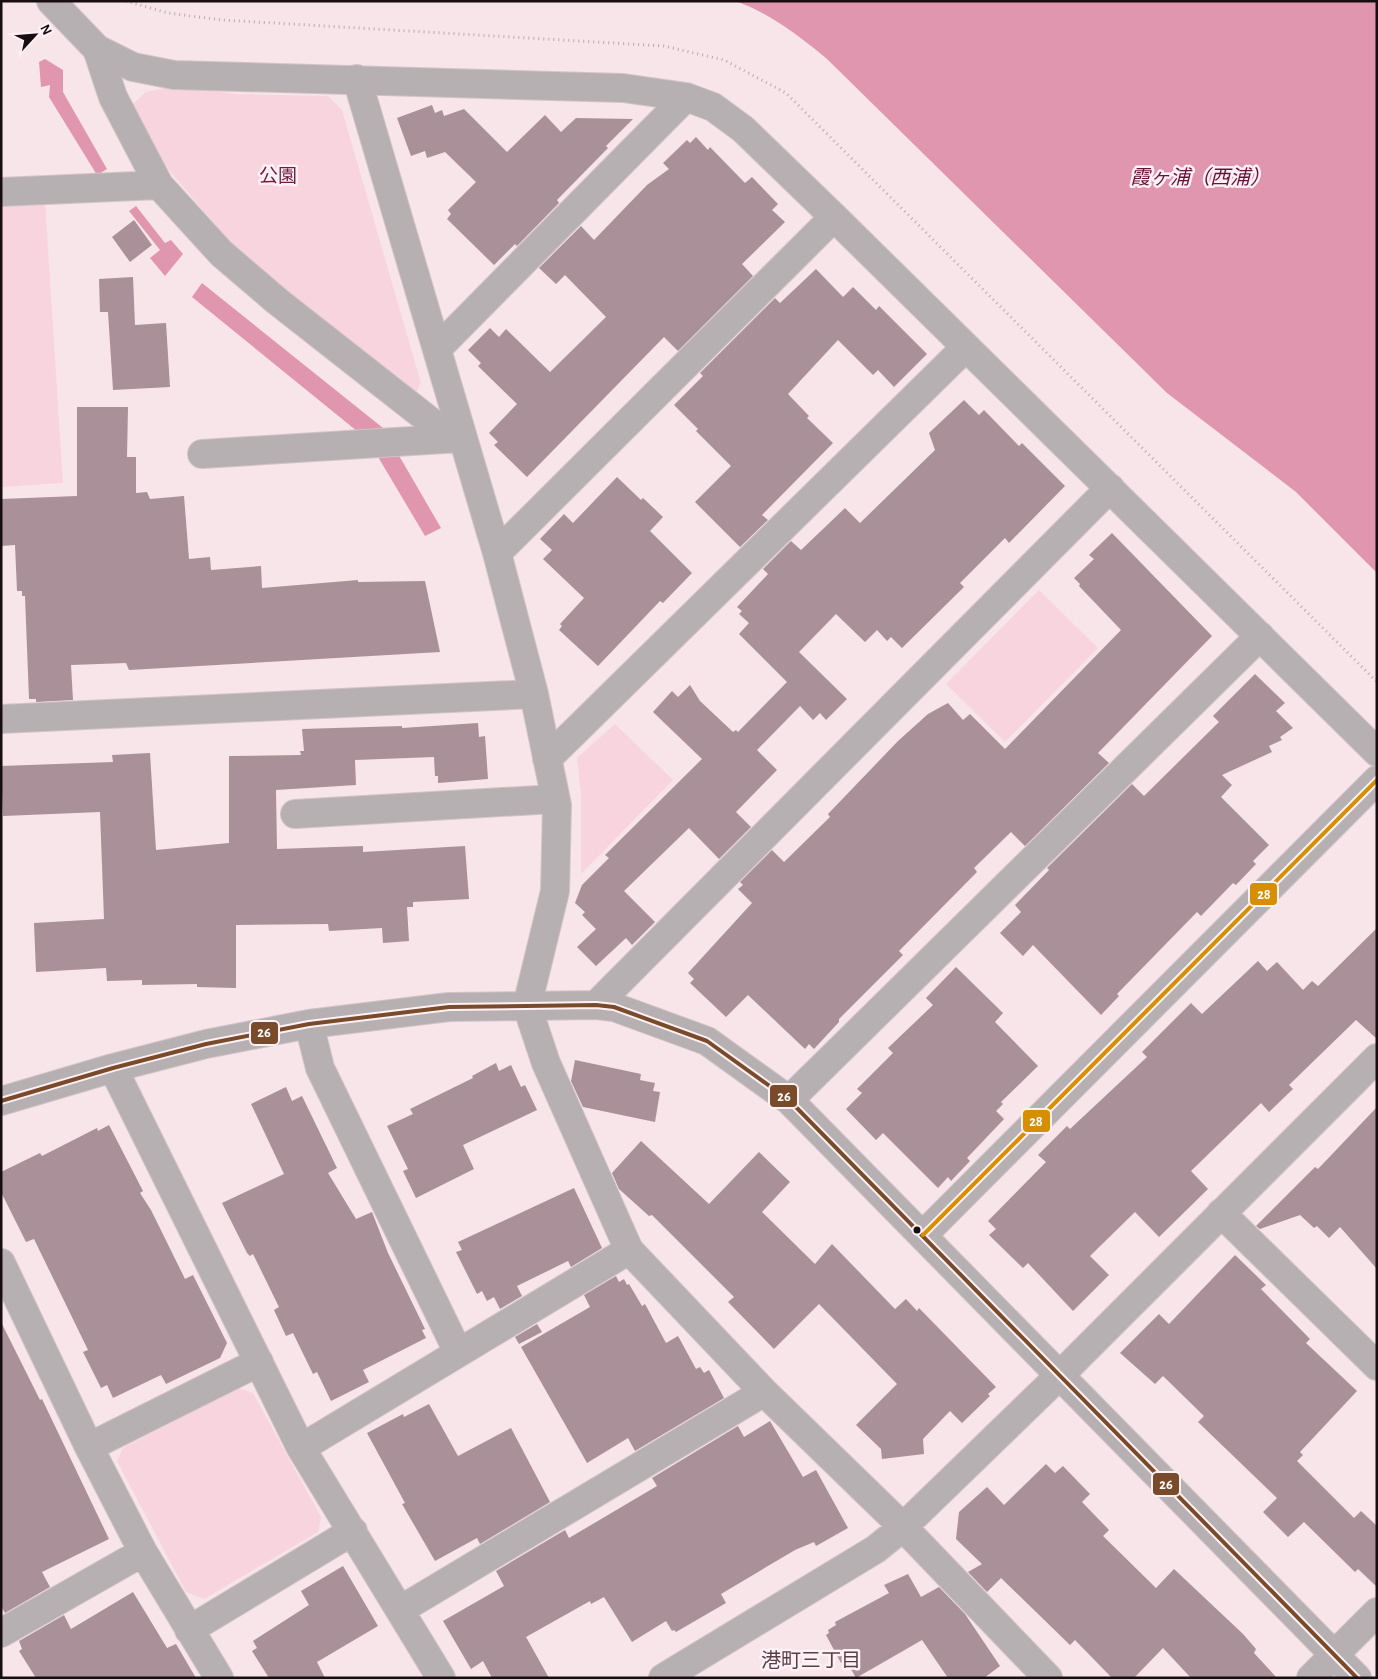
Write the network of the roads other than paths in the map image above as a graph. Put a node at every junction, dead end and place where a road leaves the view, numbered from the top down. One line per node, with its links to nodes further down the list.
1 (51, 1): 2 (street)
2 (97, 49): 3 (street); 5 (street)
3 (357, 79): 4 (street); 9 (street)
4 (686, 97): 7 (street); 9 (street)
5 (159, 184): 6 (street); 10 (street)
6 (1, 192)
7 (834, 217): 8 (street); 13 (street)
8 (966, 347): 12 (street); 18 (street)
9 (438, 348): 10 (street)
10 (462, 438): 11 (street); 13 (street)
11 (202, 454)
12 (1110, 488): 14 (street); 22 (street)
13 (497, 553): 15 (street)
14 (1260, 636): 17 (street); 27 (street)
15 (534, 694): 16 (street); 18 (street)
16 (1, 719)
17 (1377, 752)
18 (547, 759): 20 (street)
19 (1377, 780): 30 (street)
20 (555, 799): 21 (street); 23 (street)
21 (295, 814)
22 (596, 1004): 23 (street); 27 (street)
23 (528, 1006): 24 (street); 31 (street)
24 (309, 1024): 26 (street); 33 (street)
25 (1375, 1063): 29 (street)
26 (112, 1068): 28 (street); 34 (street)
27 (789, 1100): 30 (street)
28 (1, 1101)
29 (1221, 1213): 35 (street); 36 (street)
30 (923, 1234): 36 (street)
31 (629, 1250): 33 (street); 37 (street)
32 (1, 1263): 38 (street)
33 (458, 1352): 39 (street)
34 (259, 1362): 38 (street); 39 (street)
35 (1377, 1366)
36 (1061, 1374): 40 (street); 47 (street)
37 (764, 1392): 40 (street); 43 (street)
38 (89, 1447): 42 (street)
39 (301, 1448): 41 (street)
40 (903, 1527): 48 (street); 51 (street)
41 (352, 1531): 43 (street); 45 (street)
42 (143, 1552): 45 (street); 46 (street)
43 (400, 1610): 50 (street)
44 (1377, 1612): 47 (street)
45 (189, 1630): 49 (street)
46 (1, 1633)
47 (1334, 1655): 52 (street); 53 (street)
48 (1045, 1677)
49 (220, 1678)
50 (441, 1678)
51 (663, 1678)
52 (1311, 1678)
53 (1357, 1678)

